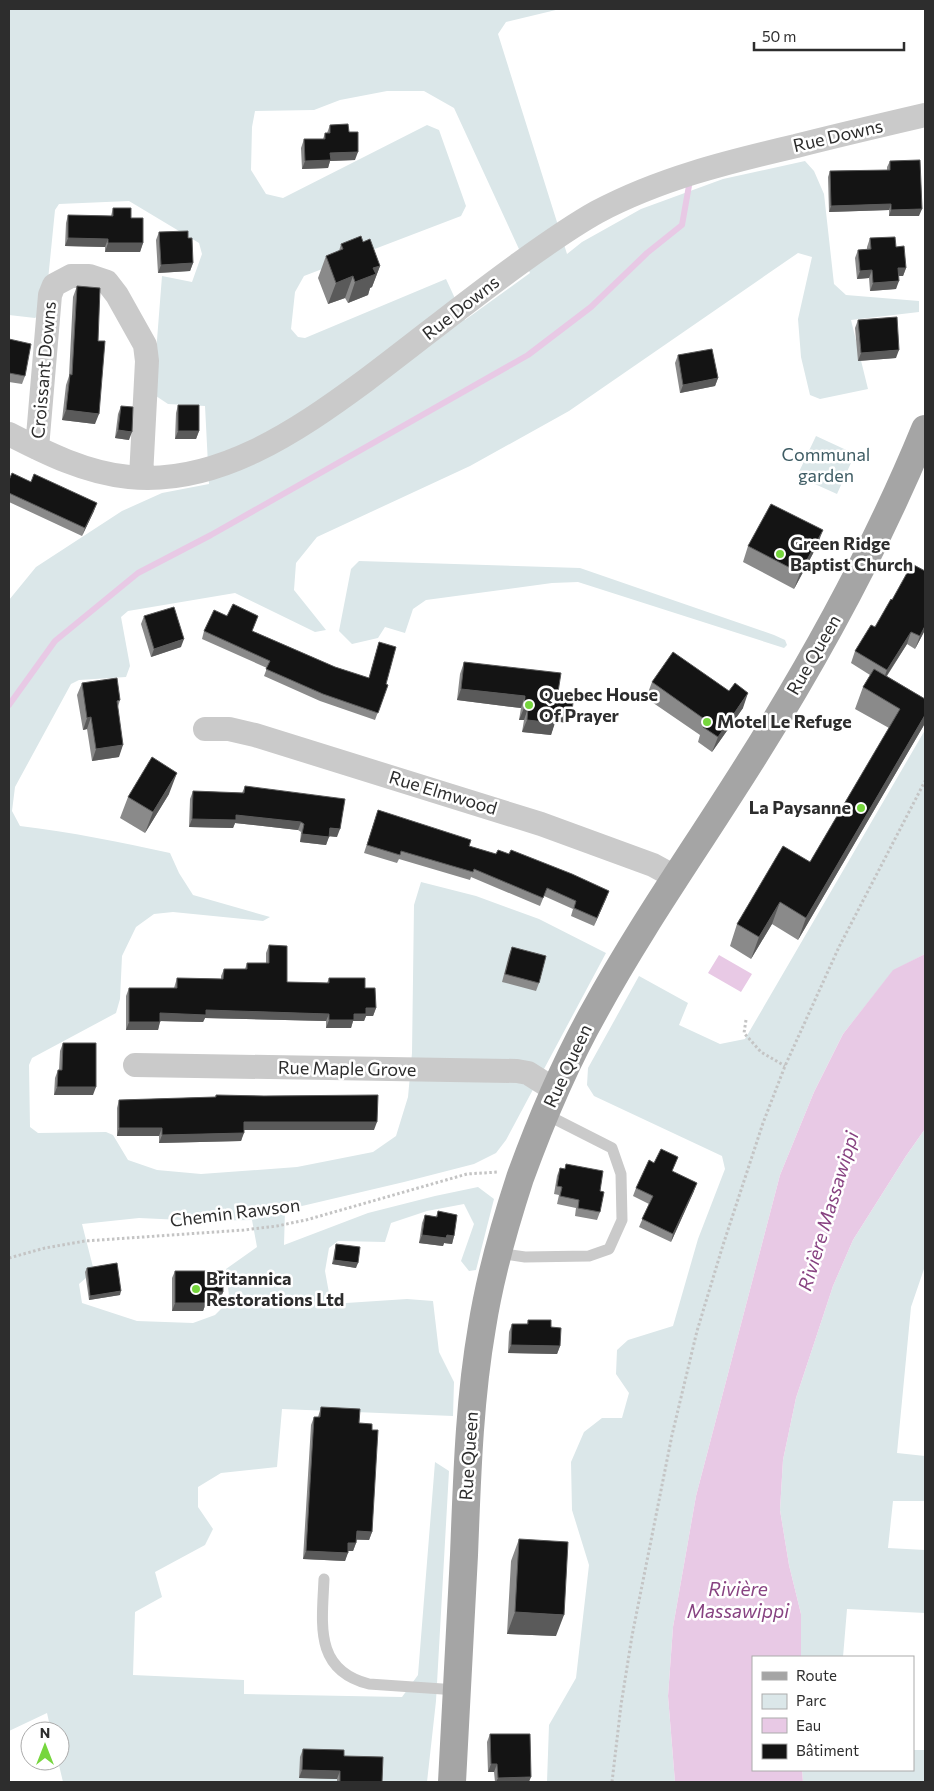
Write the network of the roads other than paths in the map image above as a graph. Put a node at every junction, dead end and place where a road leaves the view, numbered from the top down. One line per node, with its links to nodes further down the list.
1 (925, 115): 5 (street, Rue Downs)
2 (925, 429): 7 (main road, Rue Queen)
3 (9, 434): 4 (street, Rue Downs)
4 (37, 448): 5 (street, Rue Downs); 5 (street, Croissant Downs)
5 (141, 477)
6 (205, 729): 7 (street, Rue Elmwood)
7 (675, 878): 9 (main road, Rue Queen)
8 (135, 1065): 9 (street, Rue Maple Grove)
9 (550, 1102): 10 (main road, Rue Queen); 10 (lane)
10 (498, 1253): 12 (main road, Rue Queen)
11 (324, 1579): 12 (lane)
12 (457, 1690): 13 (main road, Rue Queen)
13 (452, 1782)

